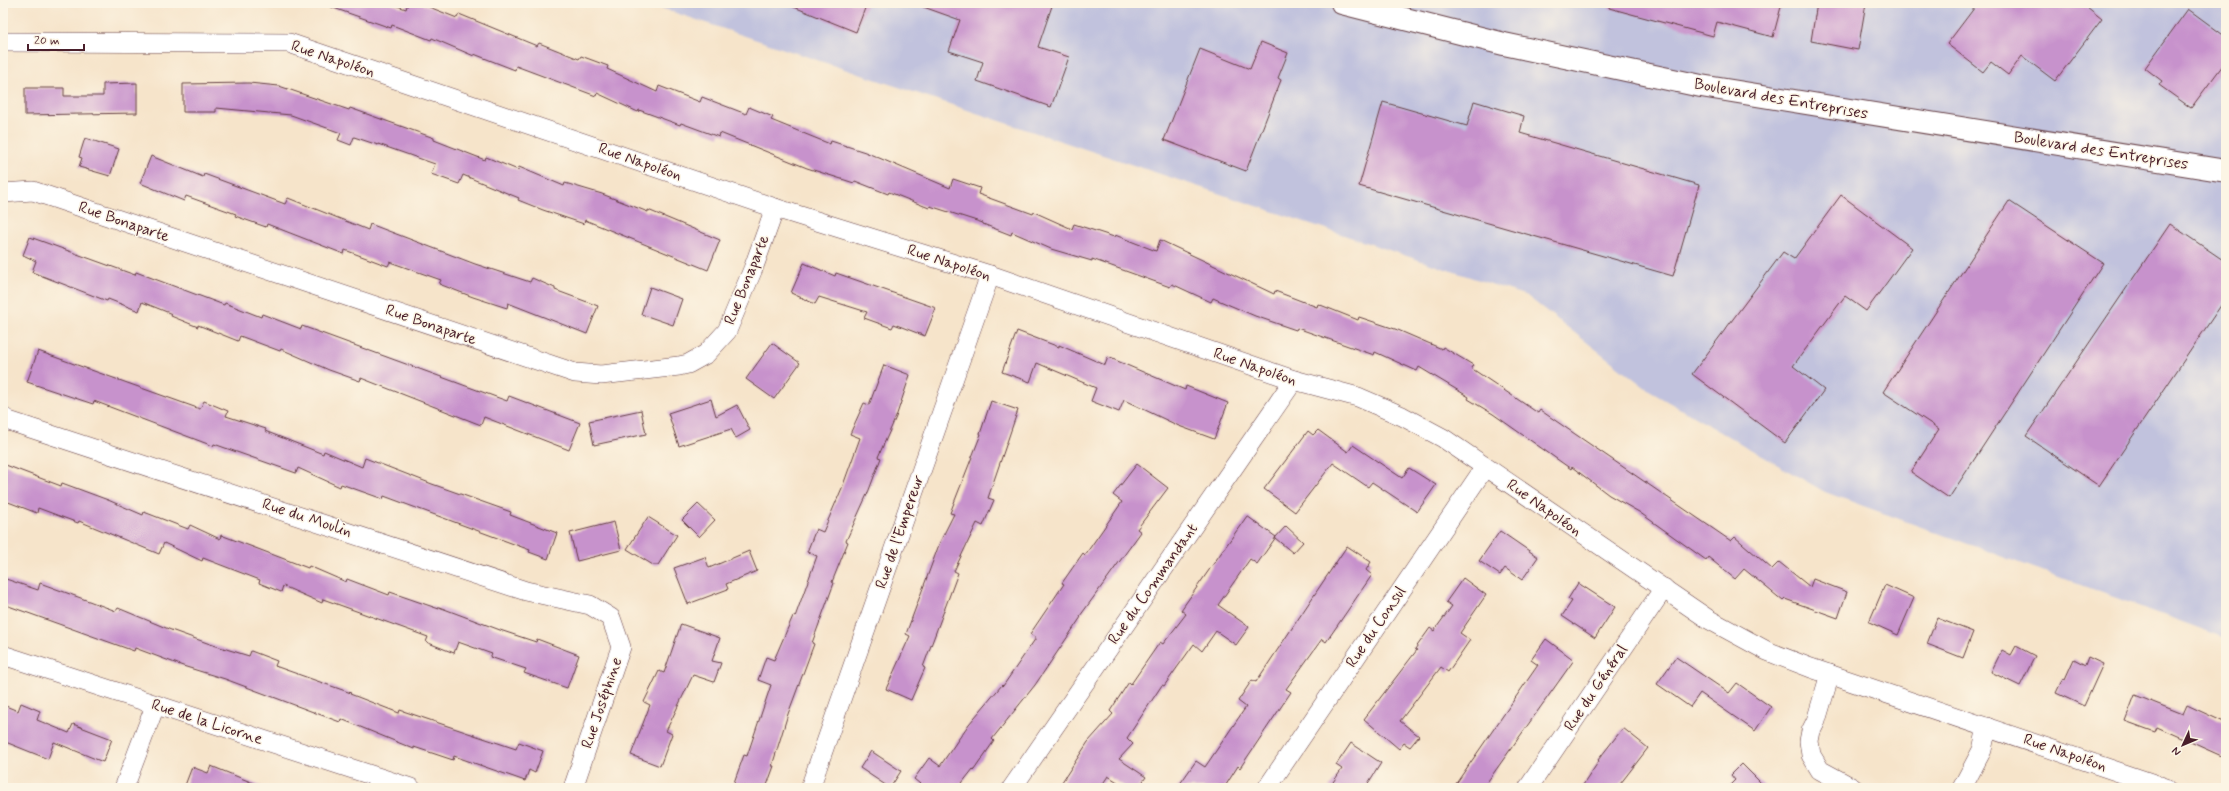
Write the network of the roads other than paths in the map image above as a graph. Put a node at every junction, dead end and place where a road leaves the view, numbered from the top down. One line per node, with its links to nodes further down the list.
1 (1342, 3): 3 (street, Boulevard des Entreprises)
2 (3, 42): 5 (street, Rue Napoléon)
3 (2226, 171)
4 (3, 193): 5 (street, Rue Bonaparte)
5 (774, 208): 6 (street, Rue Napoléon)
6 (990, 275): 7 (street, Rue Napoléon); 19 (street, Rue de l'Empereur)
7 (1294, 380): 9 (street, Rue Napoléon); 20 (street, Rue du Commandant)
8 (3, 417): 11 (street, Rue du Moulin)
9 (1485, 467): 10 (street, Rue Napoléon); 21 (street, Rue du Consul)
10 (1664, 588): 13 (street, Rue Napoléon); 22 (street, Rue du Général)
11 (611, 618): 18 (street, Rue Joséphine)
12 (3, 655): 14 (street, Rue de la Licorne)
13 (1830, 674): 15 (street, Rue Napoléon); 23 (street)
14 (155, 706): 16 (street); 17 (street, Rue de la Licorne)
15 (1987, 727): 24 (street); 25 (street, Rue Napoléon)
16 (124, 788)
17 (411, 788)
18 (573, 788)
19 (810, 788)
20 (1012, 788)
21 (1267, 788)
22 (1528, 788)
23 (1853, 788)
24 (1962, 788)
25 (2166, 788)

